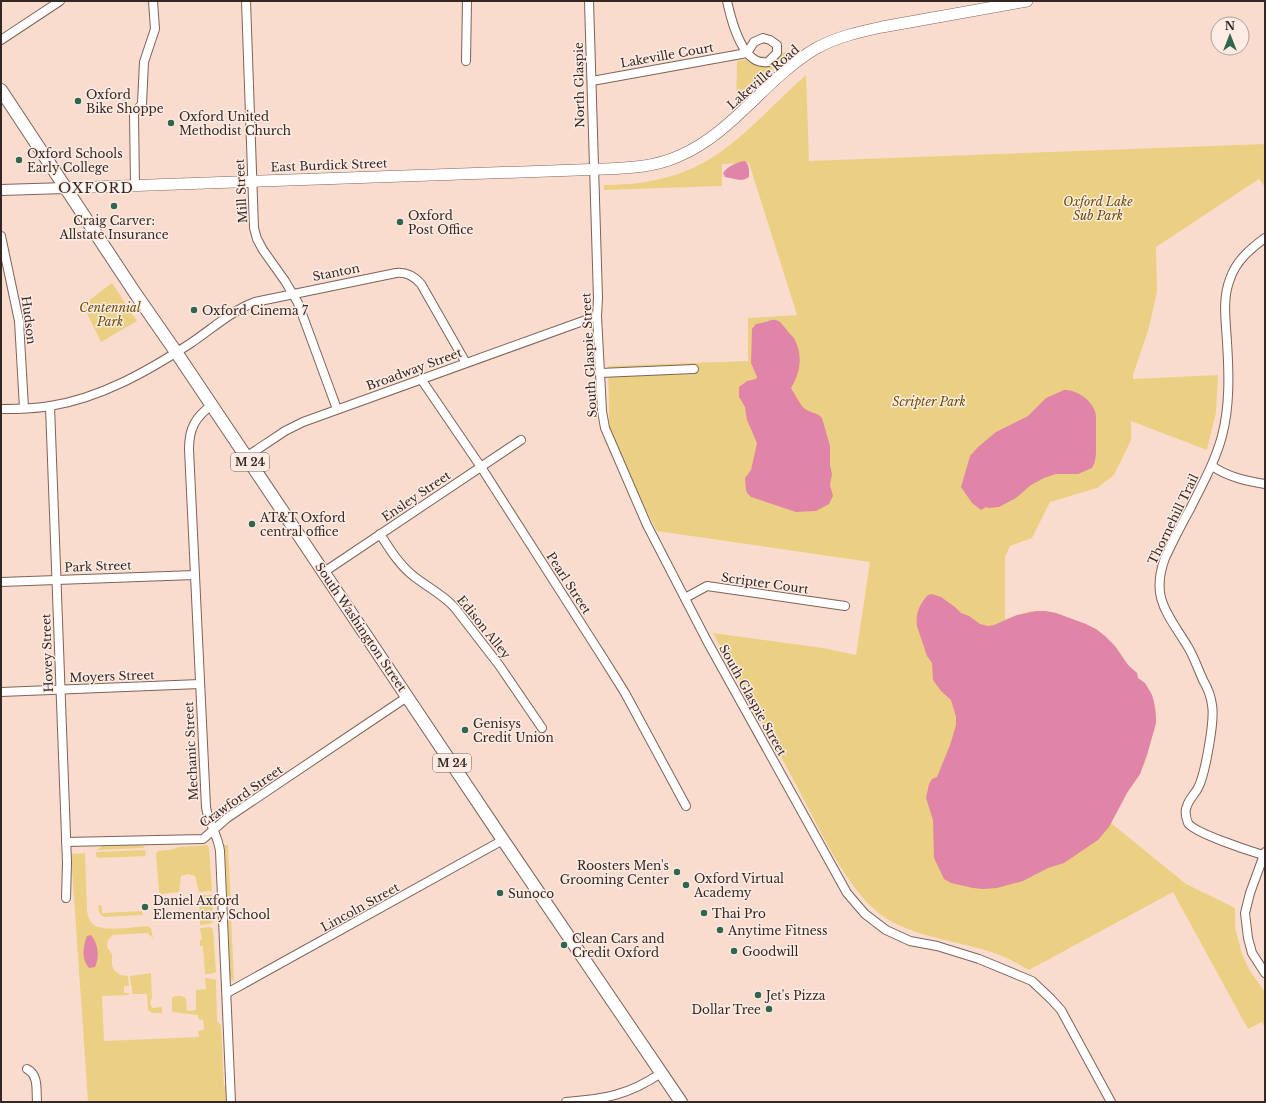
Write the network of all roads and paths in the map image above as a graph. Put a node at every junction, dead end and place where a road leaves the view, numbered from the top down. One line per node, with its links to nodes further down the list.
1 (60, 1): 8 (street)
2 (153, 1): 14 (street)
3 (246, 1): 13 (street, Mill Street)
4 (466, 1): 9 (street)
5 (589, 1): 10 (street, North Glaspie)
6 (727, 1): 10 (street, Lakeville Court)
7 (1028, 1): 12 (main road, Lakeville Road)
8 (1, 40)
9 (466, 61)
10 (592, 81): 12 (street, North Glaspie)
11 (1, 90): 15 (main road, M 24)
12 (593, 169): 13 (main road, East Burdick Street); 20 (street, South Glaspie Street)
13 (252, 181): 14 (main road, East Burdick Street); 19 (street, Mill Street)
14 (135, 186): 15 (main road, East Burdick Street)
15 (66, 188): 16 (street); 21 (main road, South Washington Street / M 24)
16 (1, 190)
17 (1, 236): 28 (street, Hudson)
18 (1265, 238): 33 (street, Thornehill Trail)
19 (292, 293): 21 (street, Stanton); 22 (street, Stanton); 30 (street, Mill Street)
20 (597, 316): 22 (street, Broadway Street); 24 (street, South Glaspie Street)
21 (176, 352): 26 (main road, South Washington Street / M 24); 27 (street, Stanton)
22 (466, 363): 25 (street, Broadway Street)
23 (694, 370): 24 (street)
24 (600, 373): 41 (street, South Glaspie Street)
25 (421, 379): 30 (street, Broadway Street); 34 (street, Pearl Street)
26 (212, 405): 32 (main road, South Washington Street / M 24); 38 (street, Mechanic Street)
27 (50, 406): 28 (street, Stanton); 39 (street, Hovey Street)
28 (24, 408): 29 (street, Stanton)
29 (1, 409)
30 (338, 409): 32 (street, Broadway Street)
31 (521, 440): 34 (street, Ensley Street)
32 (246, 457): 37 (main road, South Washington Street / M 24)
33 (1212, 466): 35 (street); 52 (street, Thornehill Trail)
34 (480, 467): 36 (street, Ensley Street); 48 (street, Pearl Street)
35 (1265, 484)
36 (380, 534): 37 (street, Ensley Street); 47 (street, Edison Alley)
37 (324, 572): 46 (main road, South Washington Street / M 24)
38 (195, 575): 39 (street, Park Street); 43 (street, Mechanic Street)
39 (57, 580): 40 (street, Park Street); 44 (street, Hovey Street)
40 (1, 582)
41 (684, 598): 42 (street, Scripter Court); 62 (street, South Glaspie Street)
42 (844, 606)
43 (200, 684): 44 (street, Moyers Street); 49 (street, Mechanic Street)
44 (61, 690): 45 (street, Moyers Street); 51 (street, Hovey Street)
45 (1, 692)
46 (408, 697): 49 (street, Crawford Street); 50 (main road, South Washington Street / M 24)
47 (542, 728)
48 (686, 806)
49 (214, 830): 51 (street, Crawford Street); 55 (street, Mechanic Street)
50 (503, 840): 55 (street, Lincoln Street); 57 (main road, South Washington Street / M 24)
51 (66, 842): 53 (street, Hovey Street)
52 (1264, 853): 54 (street)
53 (66, 898)
54 (1265, 973)
55 (227, 993): 59 (street, Mechanic Street)
56 (27, 1069): 58 (street)
57 (659, 1070): 60 (street); 61 (main road, M 24)
58 (37, 1102)
59 (231, 1102)
60 (566, 1102)
61 (681, 1102)
62 (1112, 1102)

